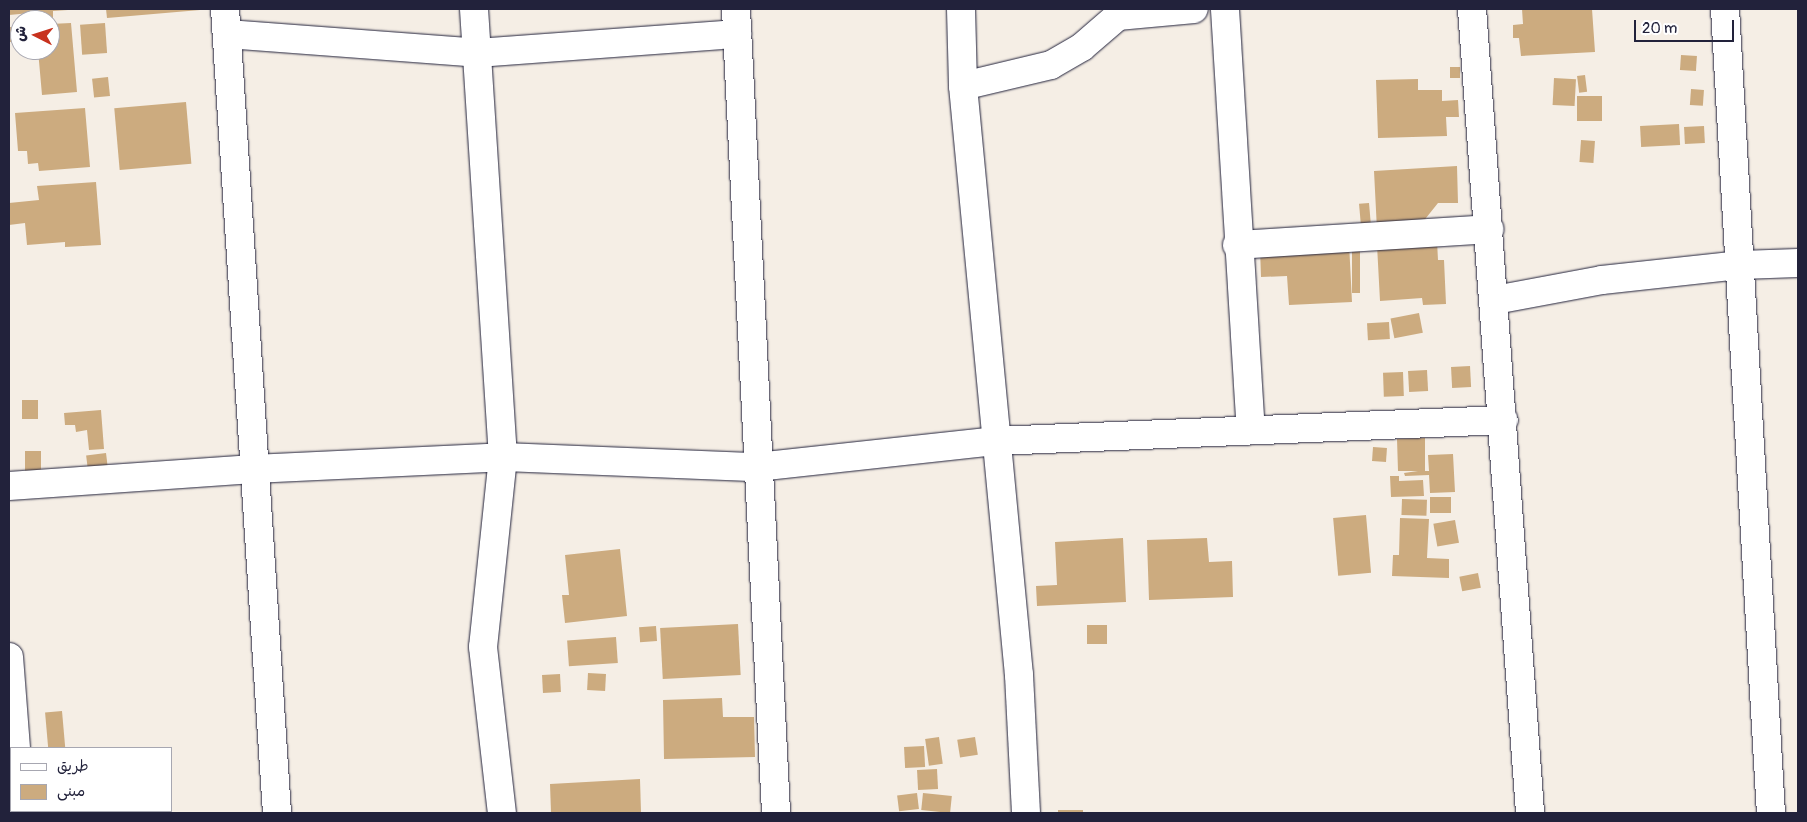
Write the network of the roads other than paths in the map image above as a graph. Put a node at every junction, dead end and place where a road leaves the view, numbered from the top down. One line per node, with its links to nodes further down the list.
1 (474, 9): 10 (street)
2 (961, 9): 11 (street)
3 (1194, 9): 7 (street)
4 (1225, 9): 13 (street)
5 (1472, 9): 12 (street)
6 (1725, 9): 15 (street)
7 (1119, 12): 11 (street)
8 (226, 21): 10 (street); 22 (street)
9 (736, 21): 10 (street); 21 (street)
10 (477, 53): 20 (street)
11 (962, 86): 19 (street)
12 (1489, 229): 13 (street); 16 (street)
13 (1237, 245): 18 (street)
14 (1798, 263): 15 (street)
15 (1741, 266): 16 (street); 31 (street)
16 (1495, 300): 17 (street)
17 (1504, 420): 18 (street); 30 (street)
18 (1251, 430): 19 (street)
19 (995, 440): 21 (street); 29 (street)
20 (503, 457): 21 (street); 22 (street); 27 (street)
21 (757, 467): 28 (street)
22 (253, 469): 23 (street); 26 (street)
23 (9, 486)
24 (9, 657): 25 (street)
25 (16, 747)
26 (277, 813)
27 (502, 813)
28 (776, 813)
29 (1026, 813)
30 (1530, 813)
31 (1772, 813)

